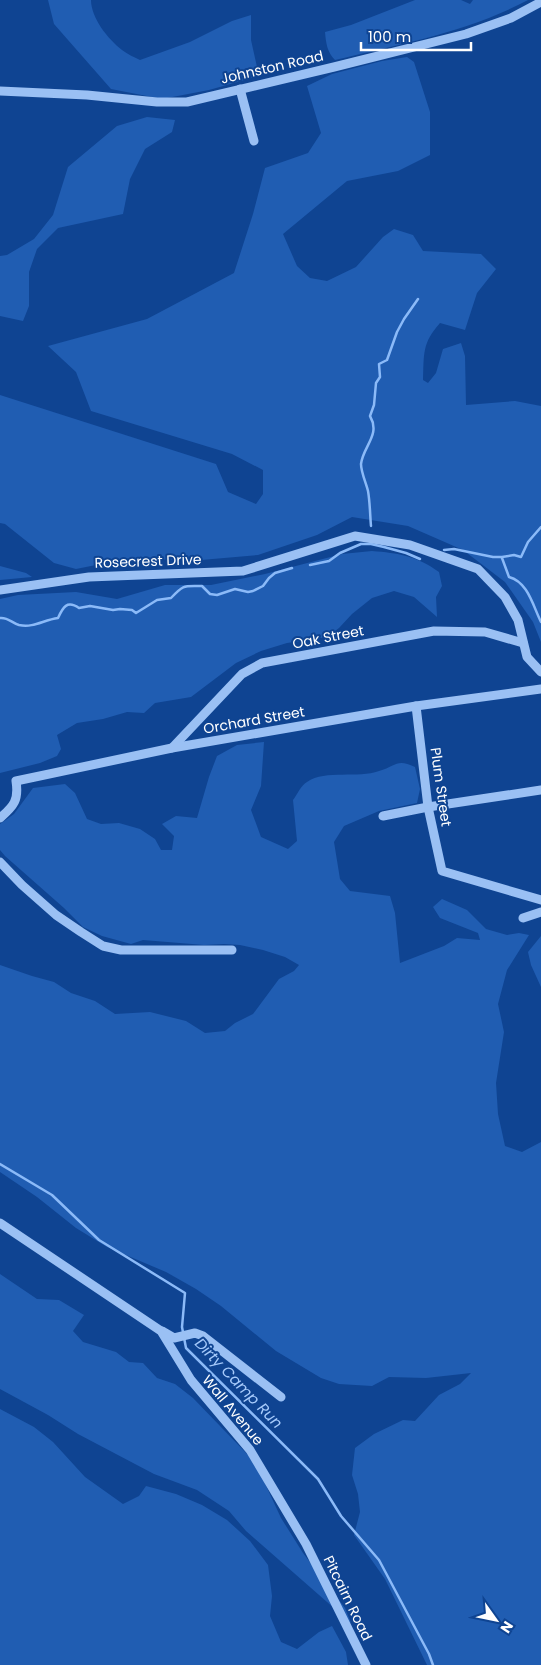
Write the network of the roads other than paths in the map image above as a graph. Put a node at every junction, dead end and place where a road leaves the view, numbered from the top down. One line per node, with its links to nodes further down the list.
1 (541, 2): 2 (street, Johnston Road)
2 (240, 89): 3 (street, Johnston Road); 4 (street)
3 (0, 91)
4 (254, 141)
5 (0, 590): 6 (street, Rosecrest Drive)
6 (523, 643): 7 (street, Rosecrest Drive); 10 (street, Oak Street)
7 (541, 672)
8 (541, 689): 9 (street, Orchard Street)
9 (416, 706): 10 (street, Orchard Street); 12 (street, Plum Street)
10 (172, 748): 14 (street, Orchard Street)
11 (541, 790): 12 (street)
12 (428, 807): 13 (street); 16 (street, Plum Street)
13 (383, 816)
14 (0, 818)
15 (0, 862): 19 (street)
16 (541, 900)
17 (541, 912): 18 (street)
18 (523, 918)
19 (232, 950)
20 (0, 1223): 21 (street, Wall Avenue)
21 (161, 1331): 22 (street); 23 (street, Wall Avenue)
22 (281, 1397)
23 (306, 1544): 24 (street, Pitcairn Road)
24 (366, 1665)

